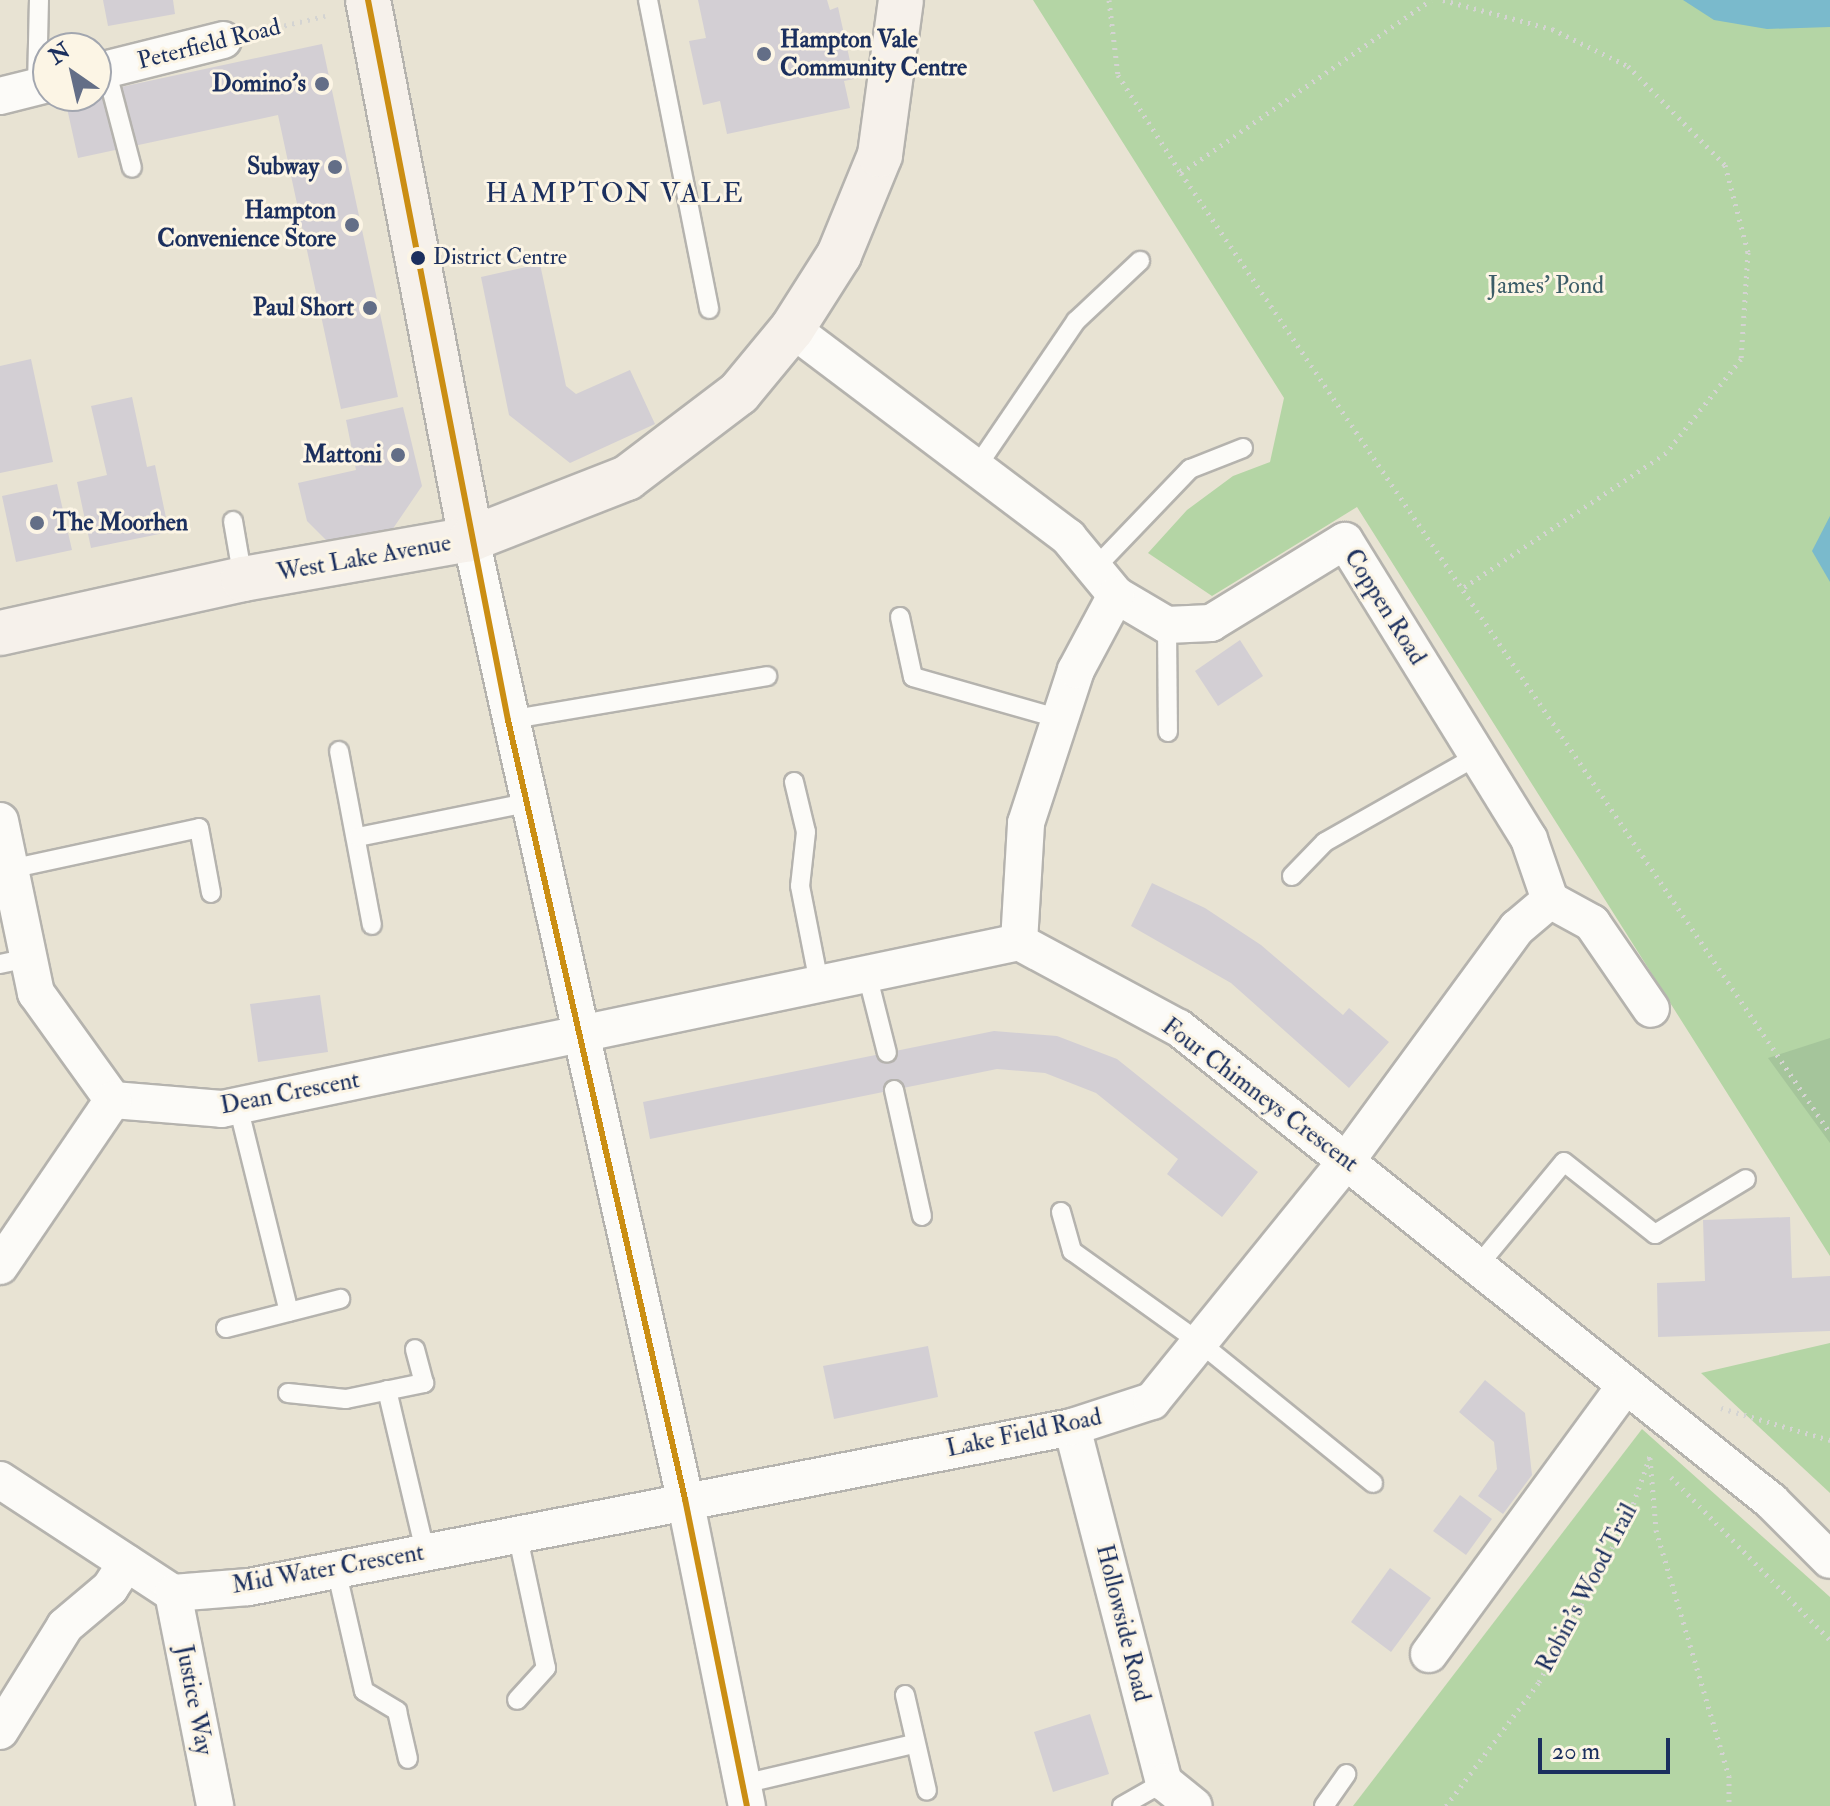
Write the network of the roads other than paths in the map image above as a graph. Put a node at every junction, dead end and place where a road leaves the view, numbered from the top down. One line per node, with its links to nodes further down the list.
1 (39, 0): 5 (lane)
2 (648, 0): 13 (lane)
3 (901, 0): 14 (street, West Lake Avenue)
4 (378, 2): 18 (street)
5 (41, 32)
6 (223, 40): 7 (street, Peterfield Road)
7 (112, 68)
8 (32, 88): 9 (street)
9 (0, 96)
10 (112, 105): 11 (lane)
11 (132, 168)
12 (1140, 261): 16 (lane)
13 (709, 309)
14 (792, 329): 16 (street); 18 (street, West Lake Avenue)
15 (1243, 448): 20 (lane)
16 (976, 468): 20 (street)
17 (233, 521): 19 (lane)
18 (471, 539): 19 (street, West Lake Avenue); 26 (street)
19 (243, 579): 23 (street, West Lake Avenue)
20 (1105, 582): 22 (street); 25 (street)
21 (900, 617): 25 (lane)
22 (1167, 625): 27 (lane); 29 (street, Coppen Road)
23 (0, 633)
24 (767, 676): 26 (lane)
25 (1060, 719): 39 (street)
26 (508, 720): 31 (street)
27 (1168, 732)
28 (339, 751): 33 (lane)
29 (1477, 756): 35 (lane); 37 (street, Coppen Road)
30 (794, 782): 42 (lane)
31 (526, 803): 33 (lane); 44 (street)
32 (0, 821): 34 (street)
33 (358, 837): 38 (lane)
34 (10, 869): 36 (lane); 40 (street)
35 (1292, 876)
36 (211, 893)
37 (1550, 900): 43 (street); 49 (street)
38 (372, 925)
39 (1019, 942): 41 (street); 49 (street, Four Chimneys Crescent)
40 (14, 961): 47 (street)
41 (867, 974): 42 (street); 45 (lane)
42 (819, 983): 44 (street)
43 (1651, 1009)
44 (578, 1032): 48 (street, Dean Crescent); 66 (street)
45 (887, 1053)
46 (894, 1090): 52 (lane)
47 (113, 1100): 48 (street, Dean Crescent); 53 (street)
48 (238, 1106): 56 (lane)
49 (1347, 1160): 54 (street, Four Chimneys Crescent); 58 (street, Lake Field Road)
50 (1746, 1179): 54 (lane)
51 (1061, 1212): 58 (lane)
52 (922, 1216)
53 (0, 1266)
54 (1477, 1267): 62 (street, Four Chimneys Crescent)
55 (340, 1299): 56 (lane)
56 (289, 1312): 57 (lane)
57 (226, 1328)
58 (1199, 1342): 63 (street, Lake Field Road); 65 (lane)
59 (415, 1349): 60 (lane)
60 (387, 1390): 61 (lane); 68 (lane)
61 (288, 1393)
62 (1638, 1399): 69 (street, Four Chimneys Crescent); 73 (street)
63 (1072, 1427): 66 (street, Lake Field Road); 80 (street, Hollowside Road)
64 (0, 1480): 70 (street)
65 (1373, 1483)
66 (685, 1499): 67 (street, Mid Water Crescent); 82 (street)
67 (517, 1533): 68 (street, Mid Water Crescent); 75 (lane)
68 (425, 1551): 71 (street, Mid Water Crescent)
69 (1830, 1560)
70 (126, 1563): 72 (street); 76 (street)
71 (336, 1569): 72 (street, Mid Water Crescent); 78 (lane)
72 (173, 1593): 83 (street, Justice Way)
73 (1429, 1654)
74 (905, 1695): 77 (lane)
75 (517, 1700)
76 (0, 1731)
77 (913, 1744): 81 (lane); 82 (lane)
78 (408, 1759)
79 (1346, 1774): 86 (lane)
80 (1164, 1782): 84 (lane); 85 (street)
81 (927, 1791)
82 (745, 1795)
83 (215, 1806)
84 (1122, 1806)
85 (1194, 1806)
86 (1324, 1806)

